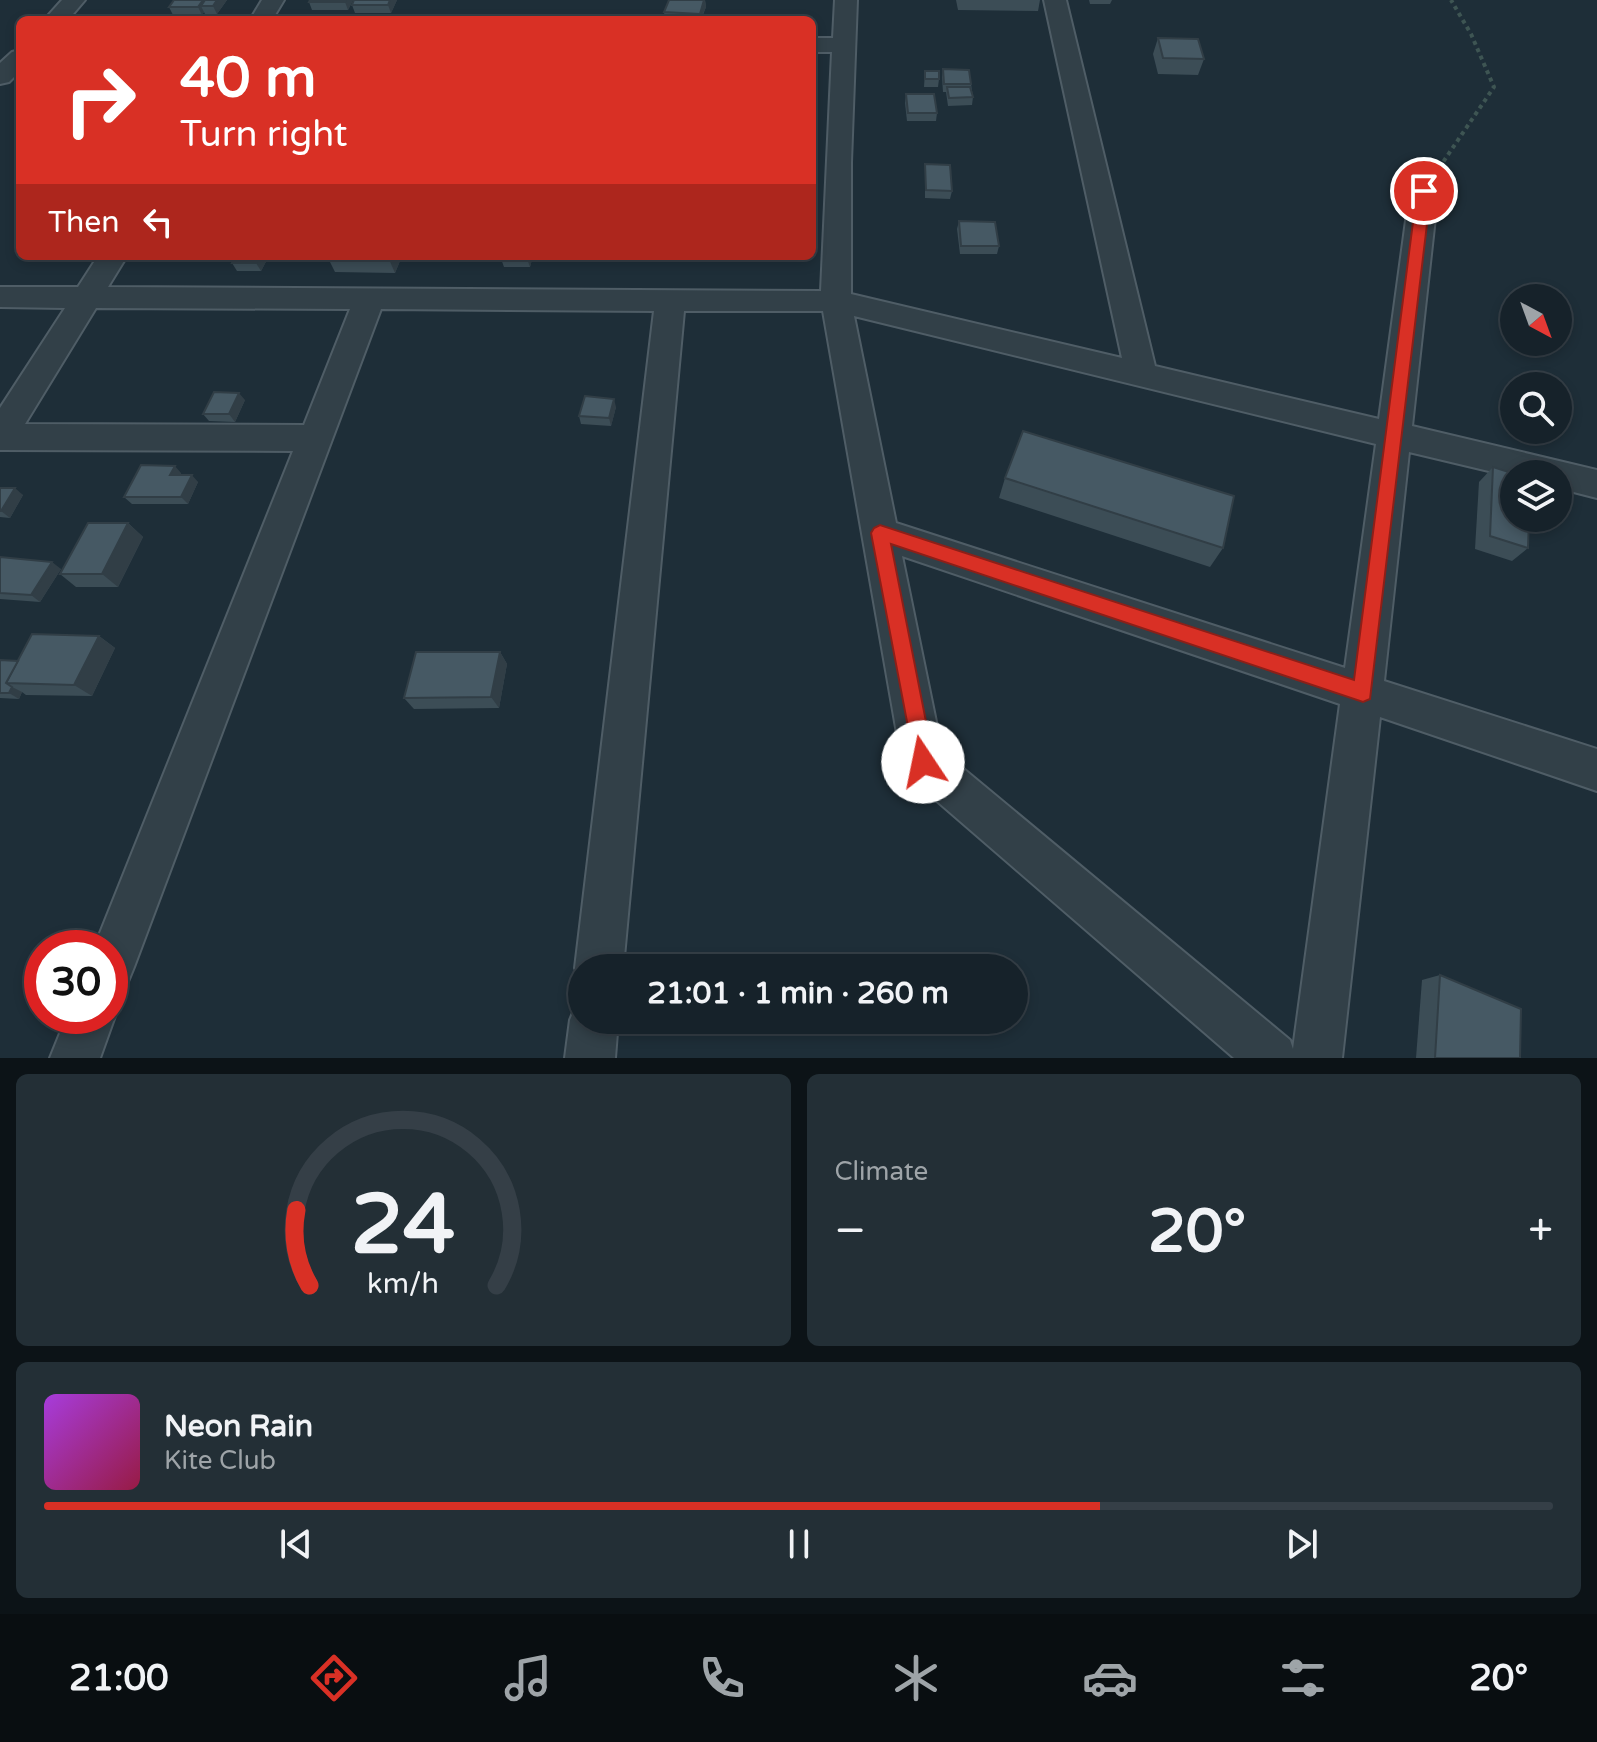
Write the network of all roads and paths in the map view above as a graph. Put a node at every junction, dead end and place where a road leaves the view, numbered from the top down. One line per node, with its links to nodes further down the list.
1 (74, 0): 5 (street)
2 (846, 0): 6 (street)
3 (1055, 0): 17 (street)
4 (1451, 0): 10 (path)
5 (59, 16)
6 (828, 45): 9 (street)
7 (16, 61): 8 (street)
8 (0, 77)
9 (825, 162): 16 (street)
10 (1424, 191): 18 (street)
11 (110, 260): 13 (street)
12 (0, 297): 13 (street)
13 (86, 298): 14 (street); 19 (street)
14 (369, 300): 15 (street); 20 (street)
15 (670, 300): 16 (street); 28 (street)
16 (836, 301): 17 (street); 24 (street)
17 (1141, 374): 18 (street)
18 (1394, 435): 21 (street); 25 (street)
19 (0, 436): 20 (street)
20 (315, 438): 27 (street)
21 (1500, 460)
22 (1572, 478): 23 (street)
23 (1597, 484)
24 (880, 533): 25 (street); 33 (street)
25 (1363, 693): 26 (street); 34 (street)
26 (1597, 770)
27 (124, 930)
28 (600, 954)
29 (84, 1034): 31 (street)
30 (593, 1034): 32 (street)
31 (75, 1058)
32 (590, 1058)
33 (1272, 1058)
34 (1317, 1058)

